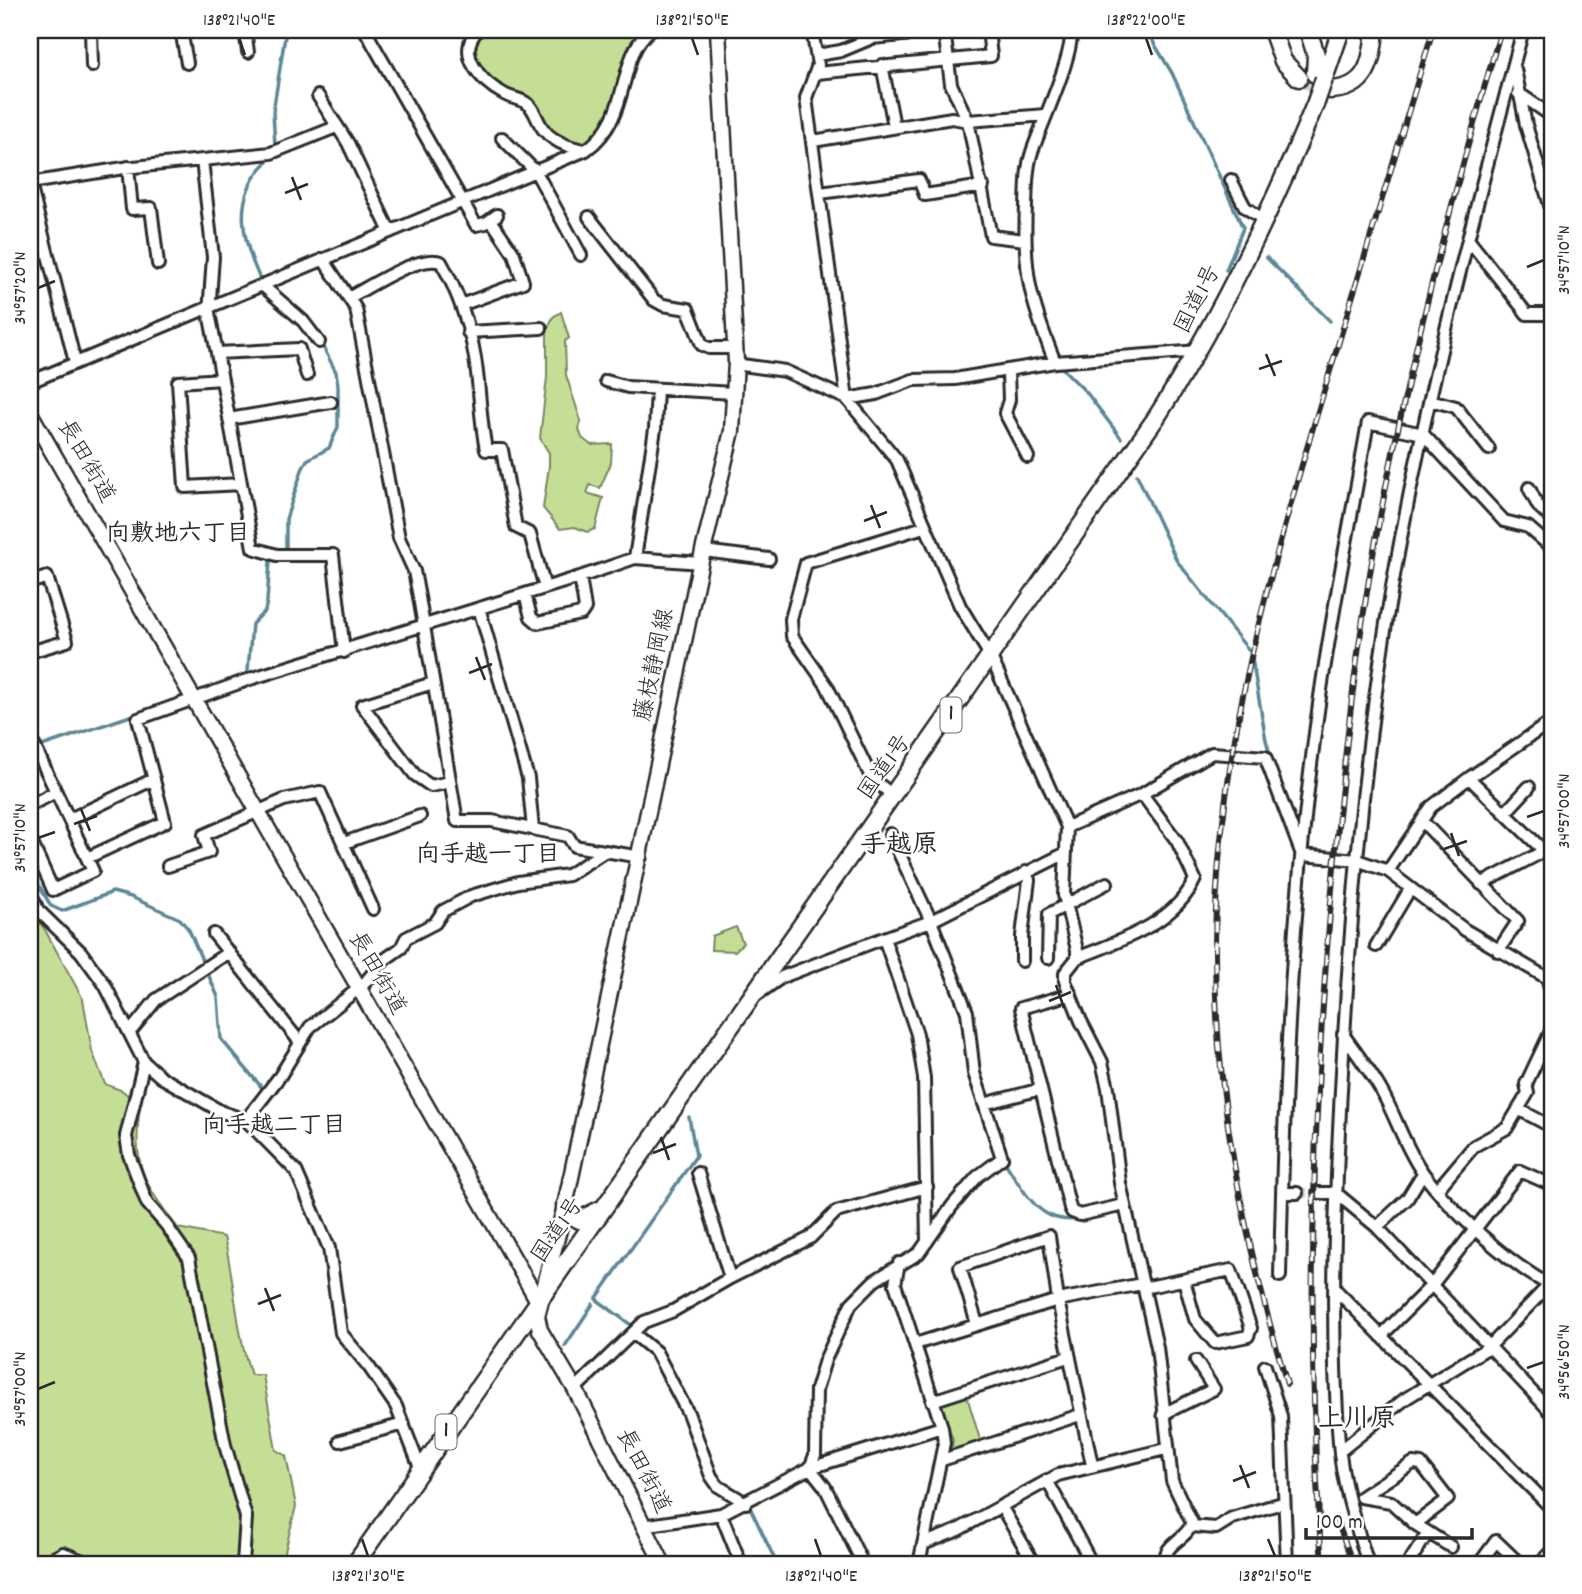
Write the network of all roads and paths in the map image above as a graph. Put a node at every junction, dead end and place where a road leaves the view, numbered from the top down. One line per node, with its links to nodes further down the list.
1 (91, 30): 23 (street)
2 (181, 30): 21 (street)
3 (245, 30): 17 (street)
4 (365, 30): 44 (street)
5 (478, 30): 36 (street)
6 (650, 30): 36 (street)
7 (719, 30): 63 (main road, 藤枝静岡線)
8 (813, 30): 18 (street)
9 (944, 30): 18 (street); 19 (street)
10 (988, 30): 19 (street)
11 (1071, 30): 29 (street)
12 (1308, 30): 25 (highway)
13 (1340, 30): 25 (highway, 国道1号 / 1)
14 (1375, 30): 25 (highway)
15 (1523, 30): 20 (street)
16 (1271, 31): 25 (highway)
17 (247, 52)
18 (817, 55): 24 (street)
19 (948, 59): 22 (street); 31 (street)
20 (1514, 62): 26 (street); 49 (street)
21 (187, 63)
22 (882, 65): 24 (street); 32 (street)
23 (92, 66)
24 (817, 73): 35 (street)
25 (1317, 80): 28 (highway, 国道1号 / 1, bridge)
26 (1518, 93): 30 (street); 45 (street)
27 (318, 96): 33 (street)
28 (1311, 99): 46 (highway); 54 (highway, 国道1号 / 1)
29 (1046, 115): 31 (street); 50 (street)
30 (1552, 116)
31 (968, 121): 32 (street); 42 (street)
32 (894, 126): 35 (street)
33 (336, 127): 37 (street); 48 (street)
34 (502, 138): 39 (street)
35 (813, 141): 43 (street)
36 (586, 150): 39 (street)
37 (202, 160): 38 (street); 58 (street)
38 (128, 167): 41 (street); 53 (street)
39 (536, 172): 44 (street); 51 (street)
40 (1231, 180): 46 (street)
41 (30, 183): 66 (street)
42 (983, 186): 43 (street); 50 (street)
43 (820, 193): 76 (street)
44 (464, 201): 48 (street); 57 (street)
45 (1552, 212)
46 (1258, 216): 54 (highway)
47 (589, 217): 63 (street)
48 (390, 232): 52 (street)
49 (1468, 239): 59 (street); 77 (street)
50 (1025, 240): 67 (street)
51 (581, 255)
52 (324, 259): 55 (street); 56 (street)
53 (158, 264)
54 (1237, 276): 64 (highway, 国道1号 / 1)
55 (262, 285): 58 (street); 62 (street)
56 (350, 297): 57 (street); 97 (street)
57 (461, 306): 61 (street)
58 (210, 307): 65 (street); 66 (street)
59 (1552, 314)
60 (541, 328): 61 (street)
61 (468, 332): 94 (street)
62 (309, 346): 65 (street); 70 (street)
63 (734, 348): 68 (main road, 藤枝静岡線)
64 (1199, 351): 67 (street); 100 (highway, 国道1号 / 1)
65 (217, 353): 71 (street)
66 (75, 362): 73 (street)
67 (1055, 362): 69 (street)
68 (735, 364): 75 (main road, 藤枝静岡線); 76 (street)
69 (1008, 372): 76 (street); 83 (street)
70 (307, 374)
71 (222, 379): 80 (street); 84 (street)
72 (606, 381): 74 (street)
73 (30, 382)
74 (657, 389): 75 (street); 90 (street)
75 (734, 393): 89 (main road, 藤枝静岡線)
76 (847, 399): 87 (street)
77 (1430, 400): 81 (street); 82 (street)
78 (331, 402): 80 (street)
79 (30, 413): 102 (main road, 長田街道)
80 (229, 418): 84 (street)
81 (1423, 433): 88 (street); 126 (street); 129 (street)
82 (1489, 449)
83 (1028, 457)
84 (241, 484): 99 (street)
85 (1530, 488): 86 (street)
86 (1552, 519)
87 (924, 527): 100 (street); 111 (street)
88 (1552, 548)
89 (702, 557): 90 (street); 91 (street); 127 (main road, 藤枝静岡線)
90 (635, 558): 92 (street)
91 (769, 559)
92 (580, 578): 94 (street); 95 (street)
93 (30, 583): 98 (street)
94 (545, 588): 95 (street)
95 (525, 594): 96 (street)
96 (479, 608): 97 (street); 119 (street)
97 (424, 626): 99 (street); 101 (street)
98 (30, 652)
99 (344, 652): 102 (street)
100 (991, 657): 111 (highway, 国道1号 / 1); 118 (street)
101 (433, 683): 107 (street); 107 (street)
102 (194, 702): 106 (street); 113 (main road, 長田街道)
103 (1552, 721): 105 (street)
104 (30, 747): 109 (street)
105 (1469, 778): 114 (street); 117 (street)
106 (154, 779): 116 (street); 128 (street)
107 (450, 782): 119 (street)
108 (1530, 787): 114 (street)
109 (57, 792): 112 (street); 116 (street)
110 (1142, 794): 118 (street); 126 (street); 146 (street)
111 (894, 796): 152 (highway, 国道1号 / 1)
112 (30, 805)
113 (258, 813): 122 (street); 130 (street); 149 (main road, 長田街道)
114 (1505, 813): 123 (street)
115 (421, 816): 122 (street)
116 (69, 819): 128 (street)
117 (1422, 821): 132 (street); 135 (street)
118 (1067, 827): 125 (street)
119 (533, 829): 124 (street)
120 (890, 834): 139 (street)
121 (30, 839): 133 (street)
122 (344, 843): 138 (street)
123 (1548, 849): 135 (street)
124 (604, 852): 127 (street); 149 (street)
125 (1064, 854): 131 (street); 137 (street)
126 (1302, 855): 129 (street); 168 (street)
127 (640, 856): 173 (main road, 藤枝静岡線)
128 (87, 858): 133 (street)
129 (1357, 860): 132 (street); 155 (street)
130 (168, 866)
131 (1027, 872): 139 (street); 147 (street)
132 (1388, 872): 136 (street)
133 (36, 883): 154 (street)
134 (1107, 883): 137 (street)
135 (1481, 884): 143 (street)
136 (1410, 889): 142 (street); 143 (street)
137 (1066, 907): 145 (street); 146 (street)
138 (373, 909)
139 (931, 921): 141 (street); 159 (street)
140 (214, 934): 144 (street)
141 (884, 938): 152 (street); 166 (street)
142 (1376, 946)
143 (1497, 951): 148 (street)
144 (229, 953): 154 (street); 156 (street)
145 (1048, 957)
146 (1077, 958): 150 (street)
147 (1022, 961)
148 (1550, 977): 151 (street)
149 (358, 988): 156 (street); 187 (main road, 長田街道)
150 (1070, 994): 158 (street); 172 (street)
151 (1552, 995)
152 (752, 997): 174 (highway, 国道1号 / 1)
153 (1552, 1029): 160 (street)
154 (130, 1032): 157 (street)
155 (1343, 1034): 164 (street); 171 (street)
156 (299, 1041): 161 (street)
157 (144, 1062): 161 (street); 228 (street)
158 (1041, 1089): 159 (street); 172 (street)
159 (984, 1104): 177 (street)
160 (1518, 1109): 162 (street); 167 (street)
161 (246, 1120): 202 (street)
162 (1552, 1127)
163 (698, 1172): 180 (street)
164 (1423, 1173): 167 (street); 175 (street)
165 (1552, 1185): 176 (street)
166 (927, 1187): 177 (street); 180 (street)
167 (1437, 1190): 176 (street)
168 (1282, 1193): 169 (street); 179 (street)
169 (1297, 1193)
170 (1318, 1193): 171 (street)
171 (1336, 1193): 175 (street); 185 (street)
172 (1125, 1205): 184 (street)
173 (565, 1206): 174 (highway); 187 (main road, 藤枝静岡線)
174 (601, 1209): 187 (highway, 国道1号 / 1)
175 (1377, 1227): 182 (street)
176 (1477, 1230): 182 (street); 183 (street)
177 (927, 1242): 178 (street)
178 (899, 1263): 191 (street); 209 (street)
179 (1280, 1276)
180 (730, 1278): 189 (street)
181 (1184, 1280): 181 (street); 184 (street)
182 (1432, 1285): 190 (street); 192 (street)
183 (1551, 1285): 192 (street)
184 (1143, 1286): 186 (street); 200 (street)
185 (1335, 1289): 190 (street); 206 (street)
186 (1058, 1300): 188 (street); 188 (street); 193 (street)
187 (538, 1301): 197 (main road, 長田街道); 210 (highway, 国道1号 / 1)
188 (977, 1324): 191 (street)
189 (634, 1334): 197 (street); 214 (street)
190 (1381, 1336): 196 (street)
191 (915, 1344): 198 (street)
192 (1489, 1347): 196 (street); 199 (street)
193 (1068, 1357): 198 (street); 201 (street)
194 (1196, 1361): 200 (street)
195 (1265, 1366): 215 (street)
196 (1431, 1386): 206 (street); 217 (street)
197 (575, 1389): 220 (main road, 長田街道)
198 (932, 1401): 203 (street)
199 (1552, 1413)
200 (1163, 1414): 205 (street)
201 (1080, 1415): 207 (street); 208 (street)
202 (404, 1424): 204 (street); 210 (street)
203 (942, 1427): 207 (street); 209 (street)
204 (340, 1441)
205 (1166, 1449): 208 (street); 221 (street)
206 (1340, 1451): 212 (street)
207 (943, 1460): 223 (street)
208 (1092, 1465): 211 (street)
209 (810, 1468): 214 (street); 232 (street)
210 (421, 1470): 229 (highway, 国道1号 / 1)
211 (1047, 1480): 216 (street); 235 (street)
212 (1347, 1494): 213 (street); 238 (street)
213 (1361, 1497): 219 (street); 219 (street)
214 (746, 1503): 218 (street)
215 (1282, 1503): 221 (street); 237 (street)
216 (1001, 1506): 223 (street); 234 (street)
217 (1552, 1509)
218 (721, 1514): 220 (street); 231 (street)
219 (1415, 1524): 222 (street)
220 (643, 1526): 230 (main road, 長田街道)
221 (1191, 1526): 236 (street)
222 (1429, 1533): 224 (street); 239 (street)
223 (923, 1544): 233 (street)
224 (1451, 1546)
225 (1552, 1551): 242 (street)
226 (42, 1564): 227 (street)
227 (90, 1564)
228 (243, 1564)
229 (355, 1564)
230 (663, 1564)
231 (741, 1564)
232 (863, 1564)
233 (919, 1564)
234 (1034, 1564)
235 (1092, 1564)
236 (1166, 1564)
237 (1287, 1564)
238 (1368, 1564)
239 (1408, 1564)
240 (1479, 1564): 241 (street)
241 (1520, 1564)
242 (1539, 1564)

